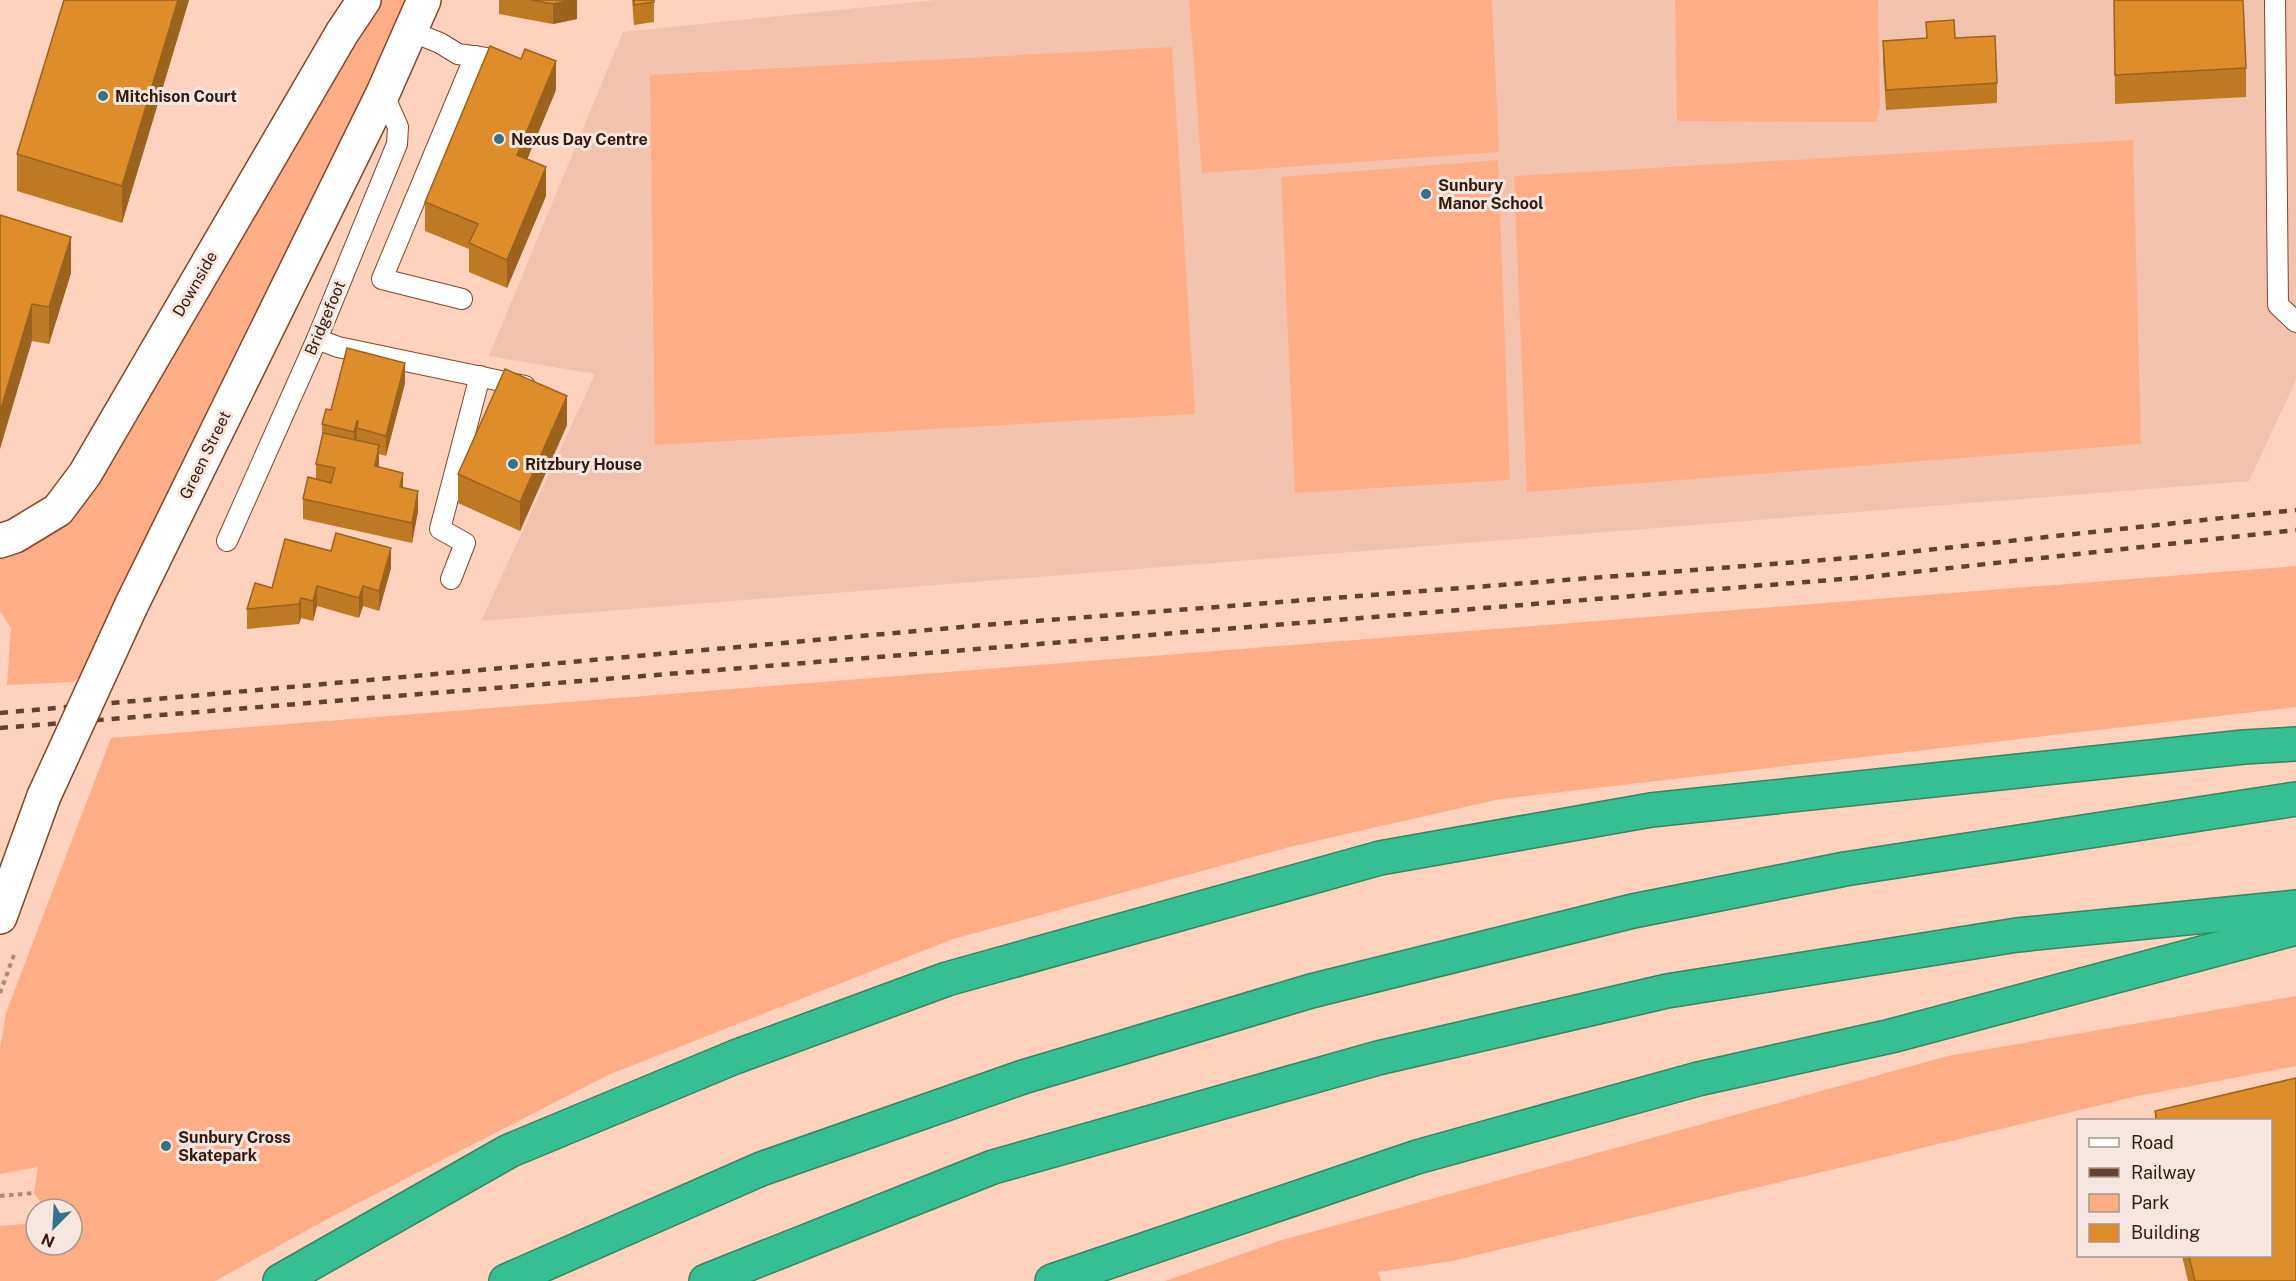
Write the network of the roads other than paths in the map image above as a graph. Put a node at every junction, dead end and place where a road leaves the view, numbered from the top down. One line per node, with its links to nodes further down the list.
1 (364, 0): 14 (street, Downside)
2 (424, 0): 4 (street, Green Street)
3 (2275, 0): 9 (lane)
4 (410, 31): 5 (lane); 7 (street, Green Street)
5 (475, 56): 6 (lane); 8 (lane)
6 (510, 62)
7 (383, 93): 10 (lane, Bridgefoot); 19 (street, Green Street, bridge)
8 (462, 299)
9 (2296, 322)
10 (317, 339): 11 (lane); 13 (lane, Bridgefoot)
11 (480, 376): 12 (lane); 15 (lane)
12 (546, 390)
13 (227, 541)
14 (0, 542)
15 (451, 579)
16 (2296, 744): 21 (highway)
17 (2296, 799): 22 (highway)
18 (2296, 907): 23 (highway)
19 (0, 916)
20 (2296, 928): 24 (highway)
21 (280, 1281)
22 (506, 1281)
23 (706, 1281)
24 (1052, 1281)

